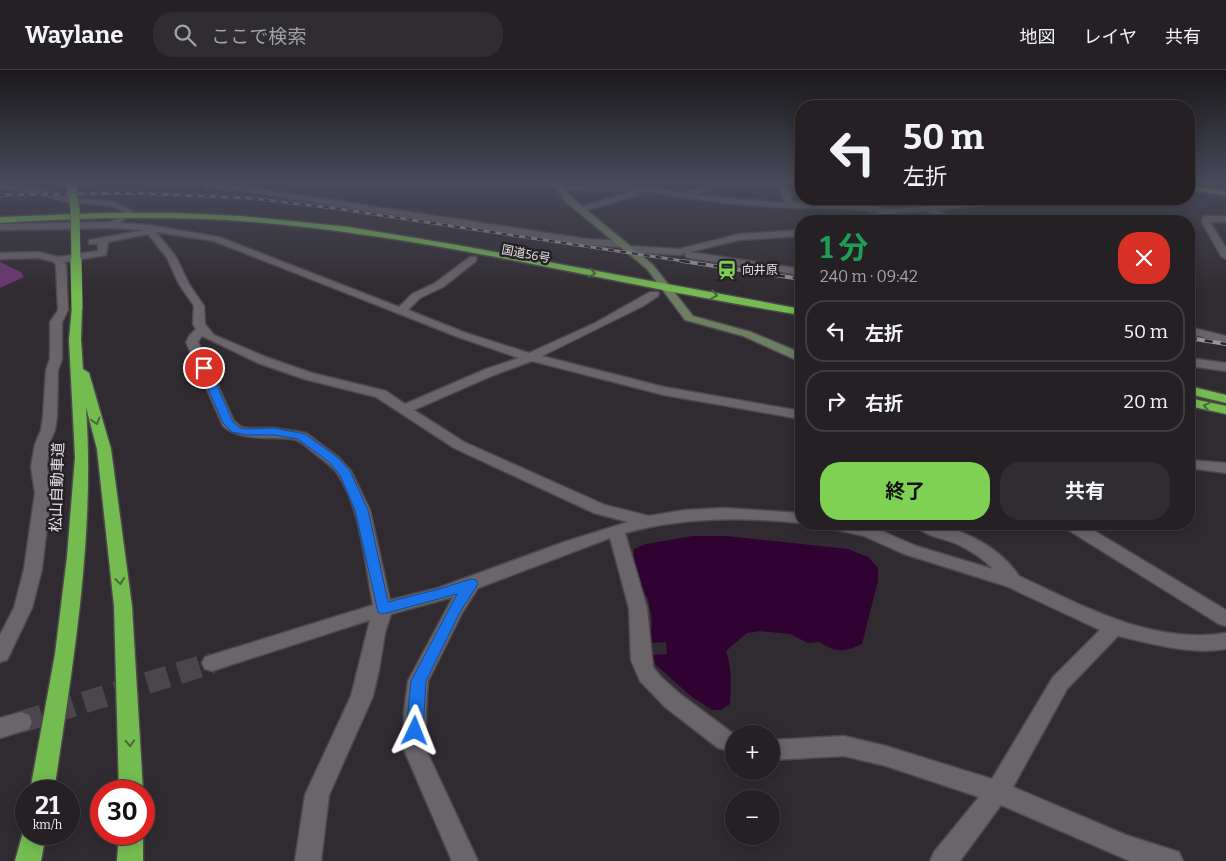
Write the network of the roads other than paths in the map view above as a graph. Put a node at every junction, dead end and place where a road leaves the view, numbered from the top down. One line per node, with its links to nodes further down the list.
1 (75, 220): 29 (highway, 松山自動車道, bridge)
2 (120, 220): 8 (street)
3 (241, 220): 18 (highway, 国道56号)
4 (255, 220): 21 (highway, 国道56号, one-way to 21)
5 (444, 220): 14 (street)
6 (593, 220): 14 (street)
7 (1206, 220): 17 (street)
8 (112, 226): 9 (street); 10 (street)
9 (0, 227)
10 (149, 230): 12 (street); 24 (street); 27 (street)
11 (795, 233): 15 (street)
12 (103, 240): 13 (street); 19 (street)
13 (92, 242)
14 (626, 246): 15 (street); 21 (street)
15 (680, 252): 20 (street)
16 (0, 256): 19 (street)
17 (1226, 256)
18 (473, 259): 22 (highway, 国道56号); 24 (street)
19 (58, 260): 55 (street)
20 (795, 271)
21 (666, 286): 23 (street); 25 (highway, 国道56号, one-way to 25)
22 (654, 294): 23 (highway, 国道56号); 32 (street)
23 (674, 297): 26 (highway, 国道56号); 31 (street)
24 (401, 311): 32 (street)
25 (795, 311)
26 (795, 321)
27 (202, 330): 38 (street); 51 (street)
28 (1195, 332): 30 (street)
29 (75, 340): 61 (highway, 松山自動車道); 62 (highway, one-way to 62)
30 (1226, 340)
31 (795, 355)
32 (529, 357): 38 (street); 40 (street)
33 (1195, 363): 34 (street)
34 (1226, 367)
35 (1195, 391): 36 (highway)
36 (1226, 399)
37 (1195, 403): 39 (highway, one-way to 37)
38 (404, 409): 44 (street)
39 (1226, 410)
40 (795, 414)
41 (1195, 465): 42 (street)
42 (1226, 468)
43 (795, 517): 44 (street)
44 (647, 522): 48 (street)
45 (863, 530): 49 (street)
46 (933, 530): 49 (street)
47 (1081, 530): 52 (street)
48 (616, 531): 50 (street); 59 (street)
49 (1012, 580): 53 (street)
50 (471, 584): 51 (street); 69 (street)
51 (383, 609): 56 (street); 68 (street)
52 (1226, 619)
53 (1114, 628): 54 (street); 63 (street)
54 (1226, 641)
55 (0, 654)
56 (212, 663)
57 (21, 722): 58 (street)
58 (0, 728)
59 (725, 740)
60 (780, 750): 63 (street)
61 (44, 780)
62 (131, 780)
63 (998, 792): 70 (street); 71 (street)
64 (32, 845): 66 (highway)
65 (130, 845): 67 (highway)
66 (28, 861)
67 (130, 861)
68 (308, 861)
69 (465, 861)
70 (943, 861)
71 (1170, 861)

